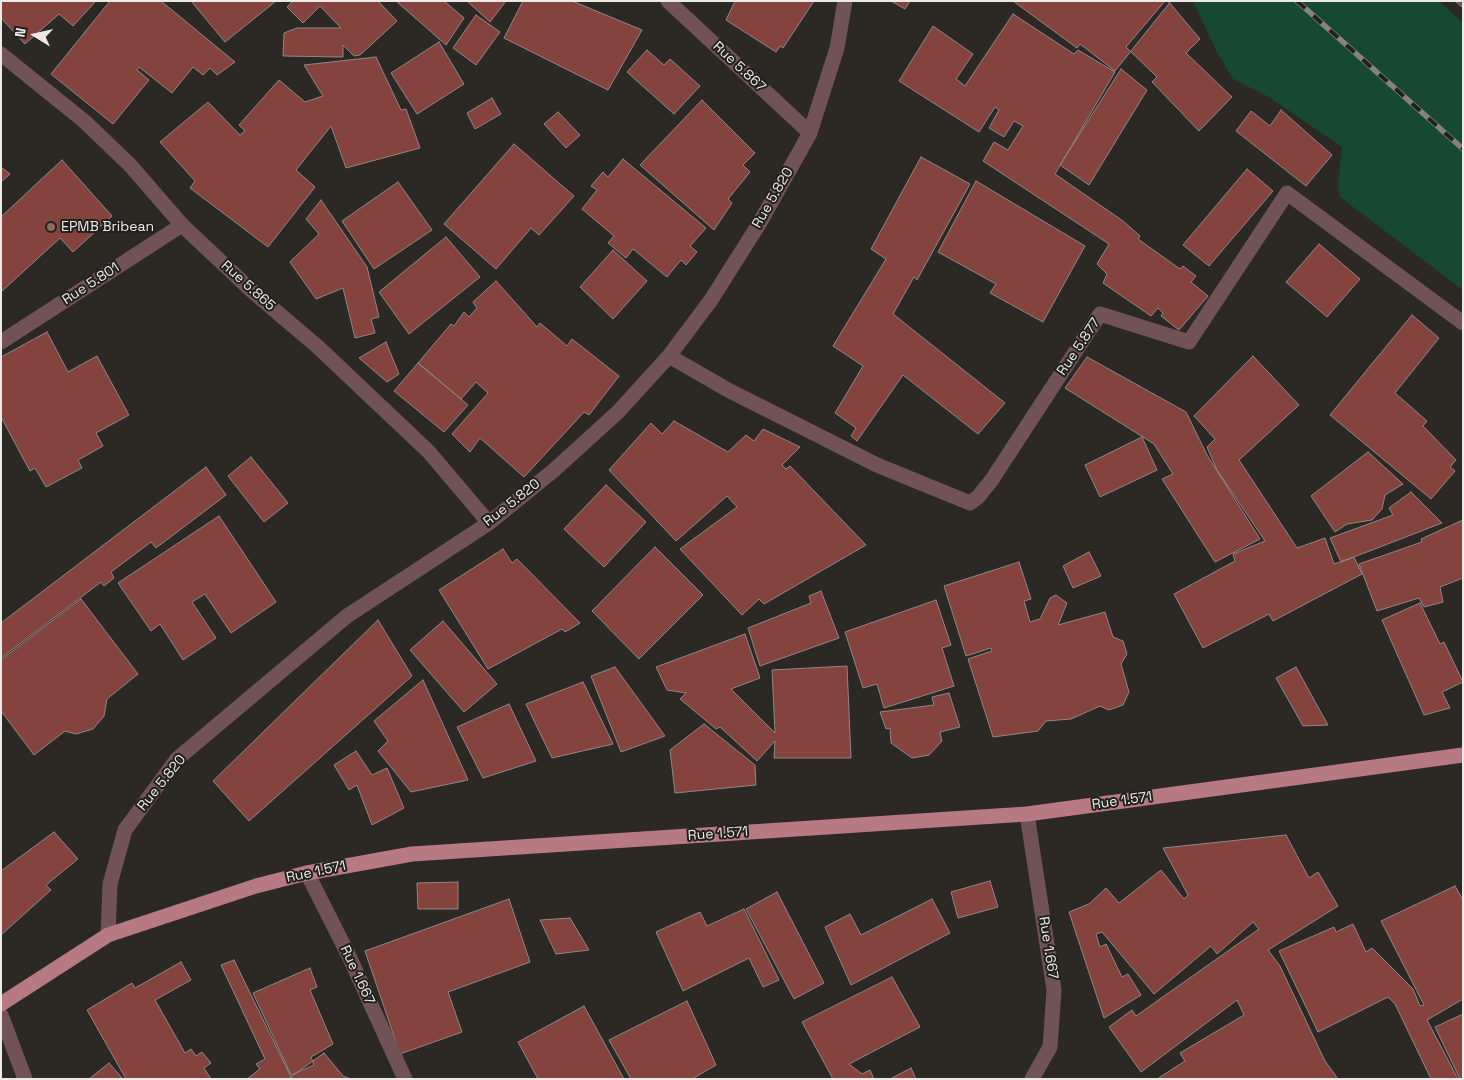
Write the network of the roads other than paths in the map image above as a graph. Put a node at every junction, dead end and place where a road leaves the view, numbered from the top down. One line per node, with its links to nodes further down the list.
1 (668, 1): 4 (street, Rue 5.867)
2 (845, 1): 4 (street, Rue 5.820)
3 (1, 54): 5 (street, Rue 5.865)
4 (810, 133): 8 (street, Rue 5.820)
5 (182, 225): 7 (street, Rue 5.801); 9 (street, Rue 5.865)
6 (1463, 322): 8 (street, Rue 5.877)
7 (1, 342)
8 (669, 356): 9 (street, Rue 5.820)
9 (489, 523): 13 (street, Rue 5.820)
10 (1463, 755): 11 (main road, Rue 1.571)
11 (1026, 814): 12 (main road, Rue 1.571); 18 (street, Rue 1.667)
12 (306, 873): 13 (main road, Rue 1.571); 17 (street, Rue 1.667)
13 (108, 935): 14 (main road, Rue 1.571)
14 (1, 1004)
15 (1, 1015): 16 (street)
16 (25, 1079)
17 (405, 1079)
18 (1032, 1079)

